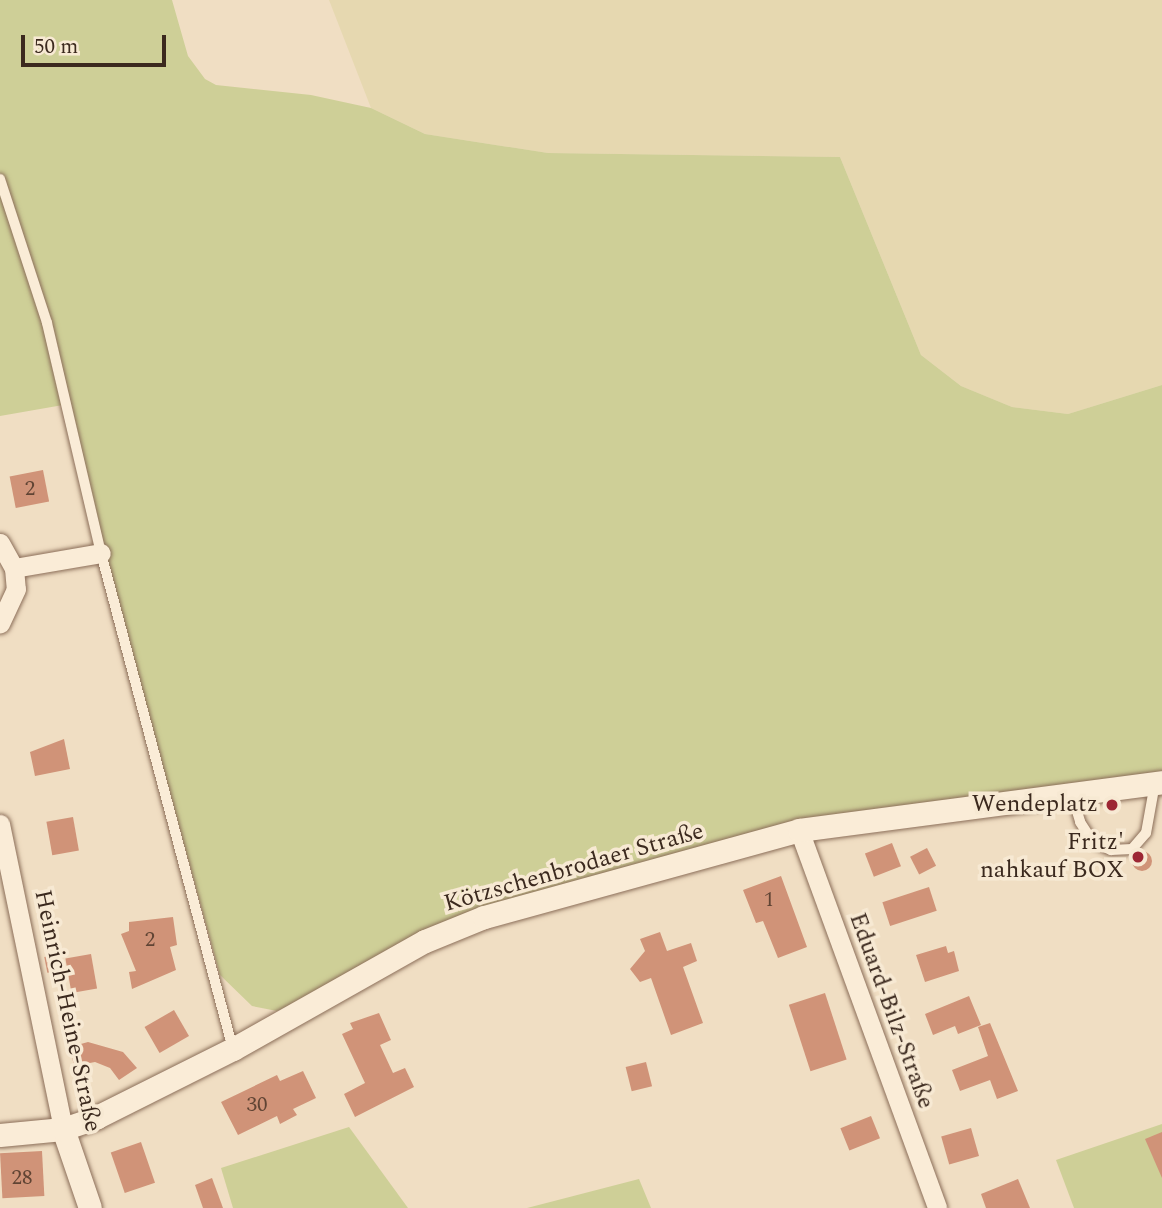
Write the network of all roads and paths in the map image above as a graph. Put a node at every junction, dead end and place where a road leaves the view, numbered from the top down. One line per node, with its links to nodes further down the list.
1 (0, 179): 3 (lane)
2 (0, 543): 4 (street)
3 (101, 553): 4 (street); 10 (lane)
4 (14, 568): 5 (street)
5 (0, 623)
6 (1159, 783): 7 (street, Kötzschenbrodaer Straße); 7 (lane)
7 (1072, 794): 9 (street, Kötzschenbrodaer Straße)
8 (0, 824): 11 (street, Heinrich-Heine-Straße)
9 (799, 831): 10 (street, Kötzschenbrodaer Straße); 14 (street, Eduard-Bilz-Straße)
10 (233, 1049): 11 (street, Kötzschenbrodaer Straße)
11 (63, 1129): 12 (street, Kötzschenbrodaer Straße); 13 (street, Heinrich-Heine-Straße)
12 (0, 1136)
13 (90, 1208)
14 (937, 1208)

